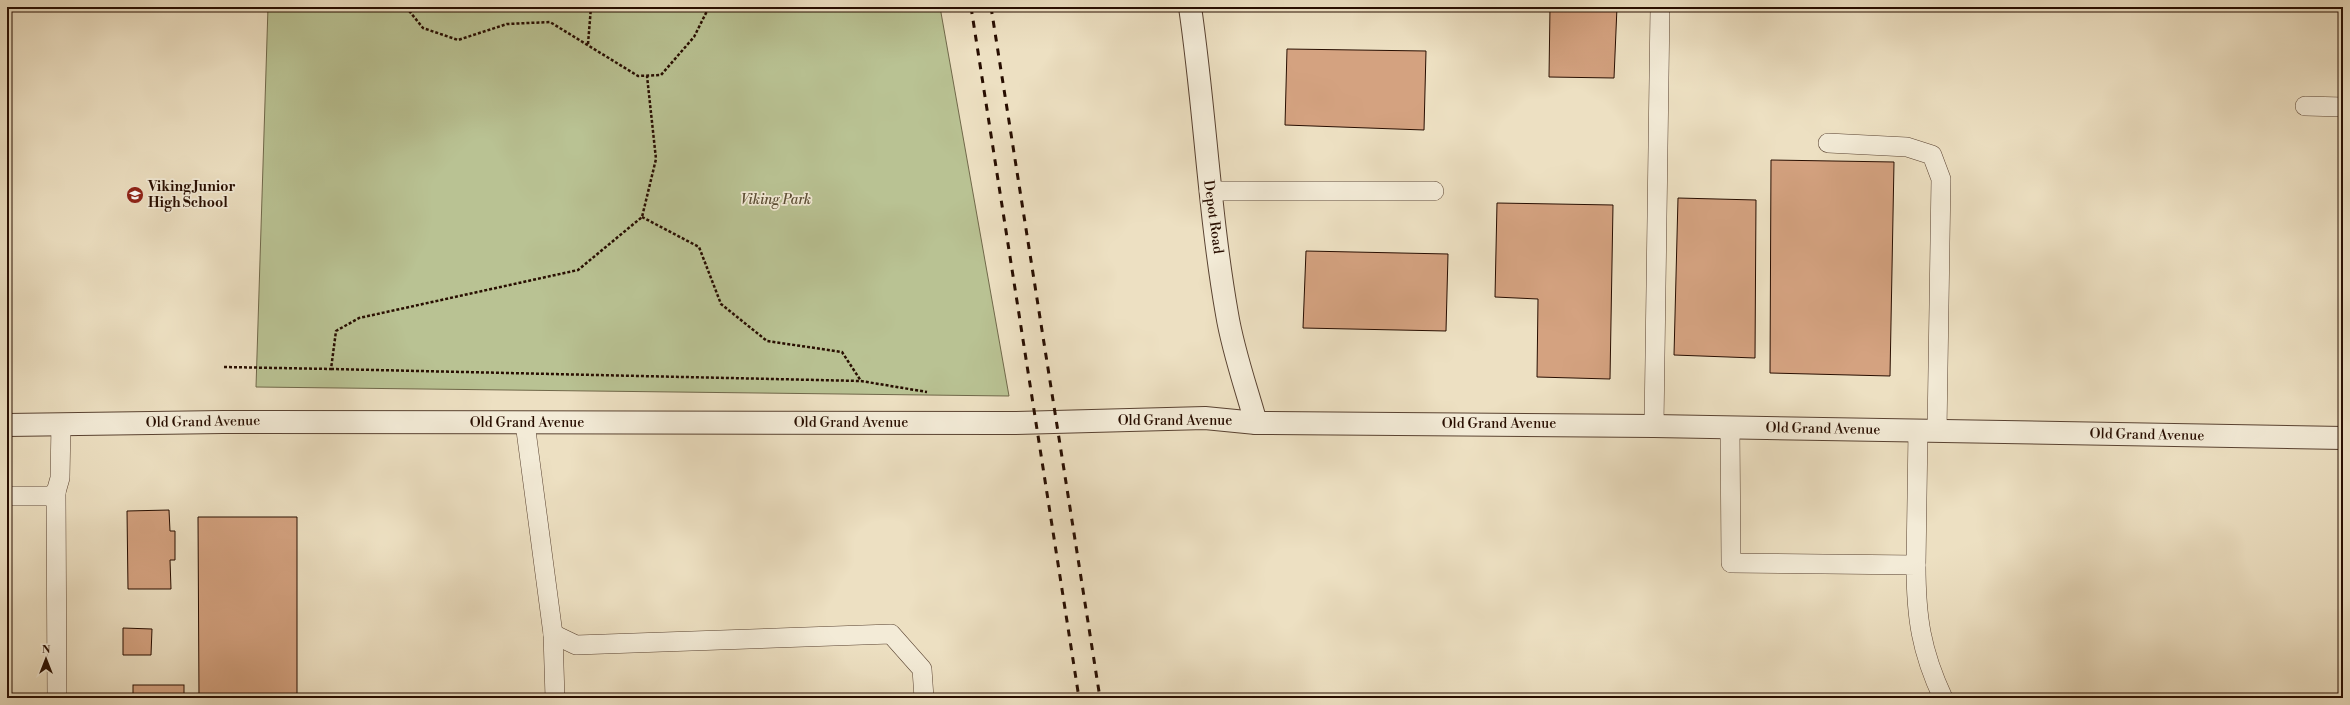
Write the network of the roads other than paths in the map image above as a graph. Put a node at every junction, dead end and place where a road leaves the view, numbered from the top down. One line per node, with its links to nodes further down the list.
1 (1190, 7): 6 (street, Depot Road)
2 (1660, 8): 12 (lane)
3 (2305, 106): 4 (lane)
4 (2343, 108)
5 (1828, 143): 14 (lane)
6 (1209, 191): 7 (lane); 9 (street, Depot Road)
7 (1434, 191)
8 (525, 423): 9 (street, Old Grand Avenue); 10 (street, Old Grand Avenue); 19 (lane)
9 (1256, 423): 12 (street, Old Grand Avenue)
10 (61, 424): 11 (street, Old Grand Avenue); 16 (lane)
11 (7, 425)
12 (1654, 426): 13 (street, Old Grand Avenue)
13 (1730, 427): 14 (street, Old Grand Avenue); 18 (lane)
14 (1928, 431): 15 (street, Old Grand Avenue); 18 (lane)
15 (2343, 438)
16 (56, 492): 17 (lane); 20 (lane)
17 (7, 496)
18 (1916, 565): 23 (lane)
19 (553, 634): 21 (lane); 22 (lane)
20 (57, 698)
21 (555, 698)
22 (924, 698)
23 (1943, 698)

